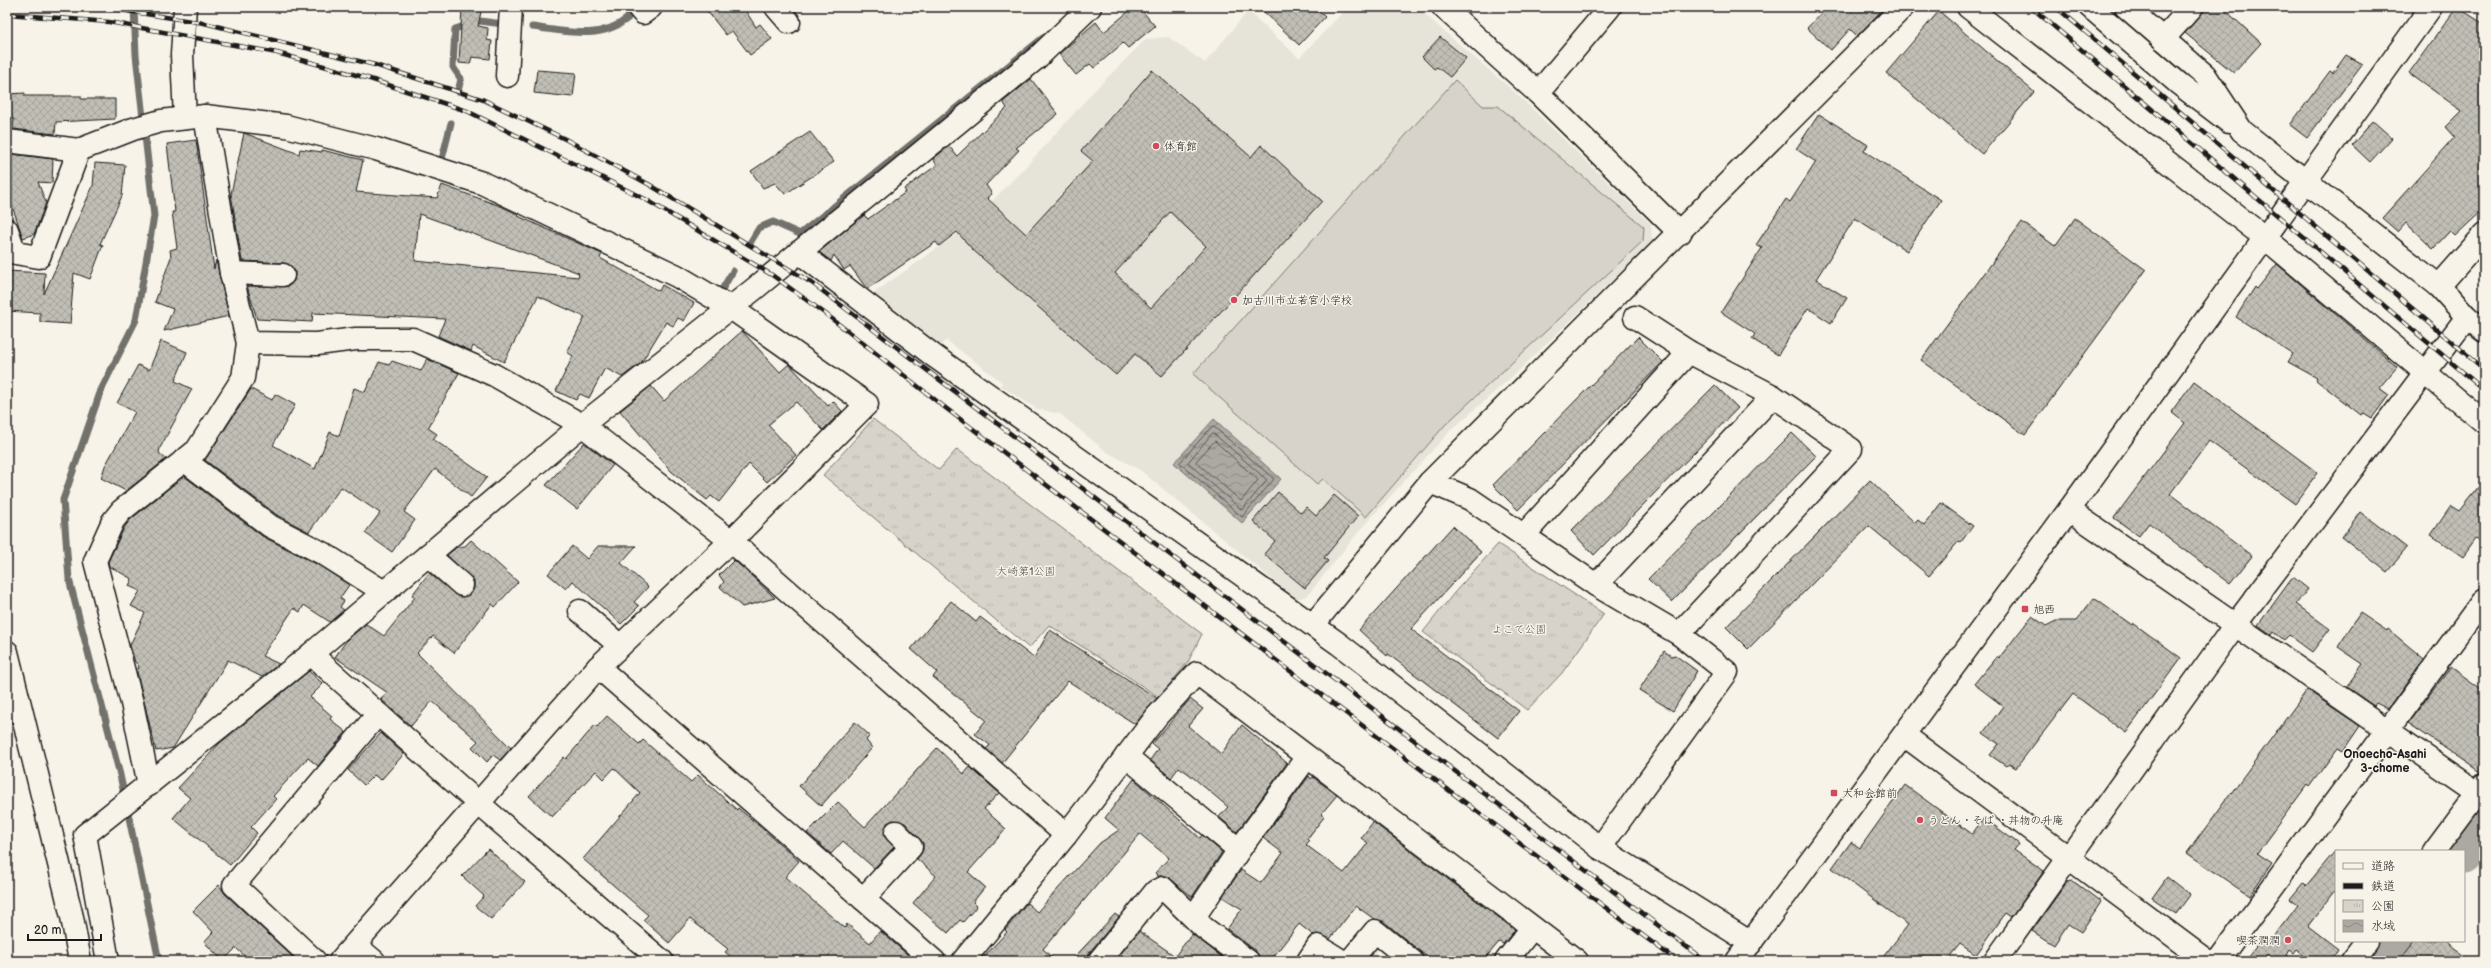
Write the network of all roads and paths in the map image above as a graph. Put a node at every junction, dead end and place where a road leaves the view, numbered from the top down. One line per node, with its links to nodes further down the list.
1 (185, 7): 17 (street)
2 (511, 7): 15 (street)
3 (638, 7): 4 (street)
4 (651, 7)
5 (1090, 7): 26 (street)
6 (1610, 7): 16 (street)
7 (1904, 7): 23 (street)
8 (1968, 7): 25 (street)
9 (2090, 7): 18 (street)
10 (2126, 7): 14 (street)
11 (2192, 7): 14 (street)
12 (2431, 7): 21 (street)
13 (1453, 10): 16 (street)
14 (2163, 39): 18 (street)
15 (507, 76)
16 (1538, 93): 23 (street)
17 (195, 117): 20 (street); 27 (street); 30 (street)
18 (2242, 131): 21 (street)
19 (7, 141): 20 (street)
20 (79, 150): 22 (street)
21 (2304, 181): 25 (street); 29 (street)
22 (7, 230)
23 (1680, 233): 41 (street)
24 (2484, 235): 29 (street)
25 (2264, 237): 36 (street); 42 (street)
26 (799, 252): 30 (street); 51 (street)
27 (231, 273): 28 (street); 34 (street)
28 (283, 275)
29 (2439, 286): 32 (street)
30 (731, 308): 39 (street); 44 (street)
31 (1635, 317): 35 (street)
32 (2467, 317): 33 (street); 36 (street)
33 (2484, 331)
34 (248, 343): 39 (street); 40 (street)
35 (1689, 352): 37 (street); 43 (street)
36 (2425, 372): 38 (street); 52 (street)
37 (1774, 396): 47 (street); 53 (street)
38 (2484, 422)
39 (582, 425): 44 (street); 45 (street)
40 (184, 460): 48 (street); 63 (street)
41 (1430, 482): 43 (street); 51 (street)
42 (2069, 510): 52 (street); 60 (street)
43 (1524, 535): 47 (street)
44 (731, 541): 54 (street); 67 (street)
45 (428, 555): 46 (street); 48 (street)
46 (462, 585)
47 (1596, 585): 53 (street)
48 (384, 592): 56 (street)
49 (2484, 599): 59 (street)
50 (580, 611): 54 (street)
51 (1314, 625): 68 (street)
52 (2234, 625): 59 (street); 71 (street)
53 (1679, 634): 68 (street)
54 (620, 646): 57 (street)
55 (7, 652): 78 (street)
56 (311, 654): 58 (street); 63 (street)
57 (598, 667): 65 (street); 72 (street)
58 (378, 714): 65 (street); 80 (street)
59 (2386, 730): 64 (street); 96 (street)
60 (1904, 735): 71 (street); 77 (street)
61 (1126, 756): 62 (street); 67 (street); 69 (street)
62 (1307, 757): 69 (street); 74 (street)
63 (150, 785): 79 (street)
64 (2482, 791): 70 (street)
65 (478, 803): 76 (street); 83 (street)
66 (896, 832): 72 (street)
67 (1066, 835): 85 (street)
68 (1600, 848): 77 (street)
69 (1239, 850): 73 (street)
70 (2435, 850)
71 (2070, 857): 94 (street); 95 (street)
72 (863, 899): 84 (street)
73 (1194, 917): 86 (street); 87 (street)
74 (1532, 928): 92 (street); 93 (street)
75 (2366, 942): 97 (street)
76 (354, 945): 81 (street); 82 (street)
77 (1743, 956)
78 (80, 961)
79 (108, 961)
80 (315, 961)
81 (340, 961)
82 (374, 961)
83 (662, 961)
84 (934, 961)
85 (963, 961)
86 (1099, 961)
87 (1248, 961)
88 (1308, 961): 89 (street)
89 (1342, 961)
90 (1350, 961): 91 (street)
91 (1412, 961)
92 (1506, 961)
93 (1577, 961)
94 (1995, 961)
95 (2207, 961)
96 (2218, 961)
97 (2352, 961)

